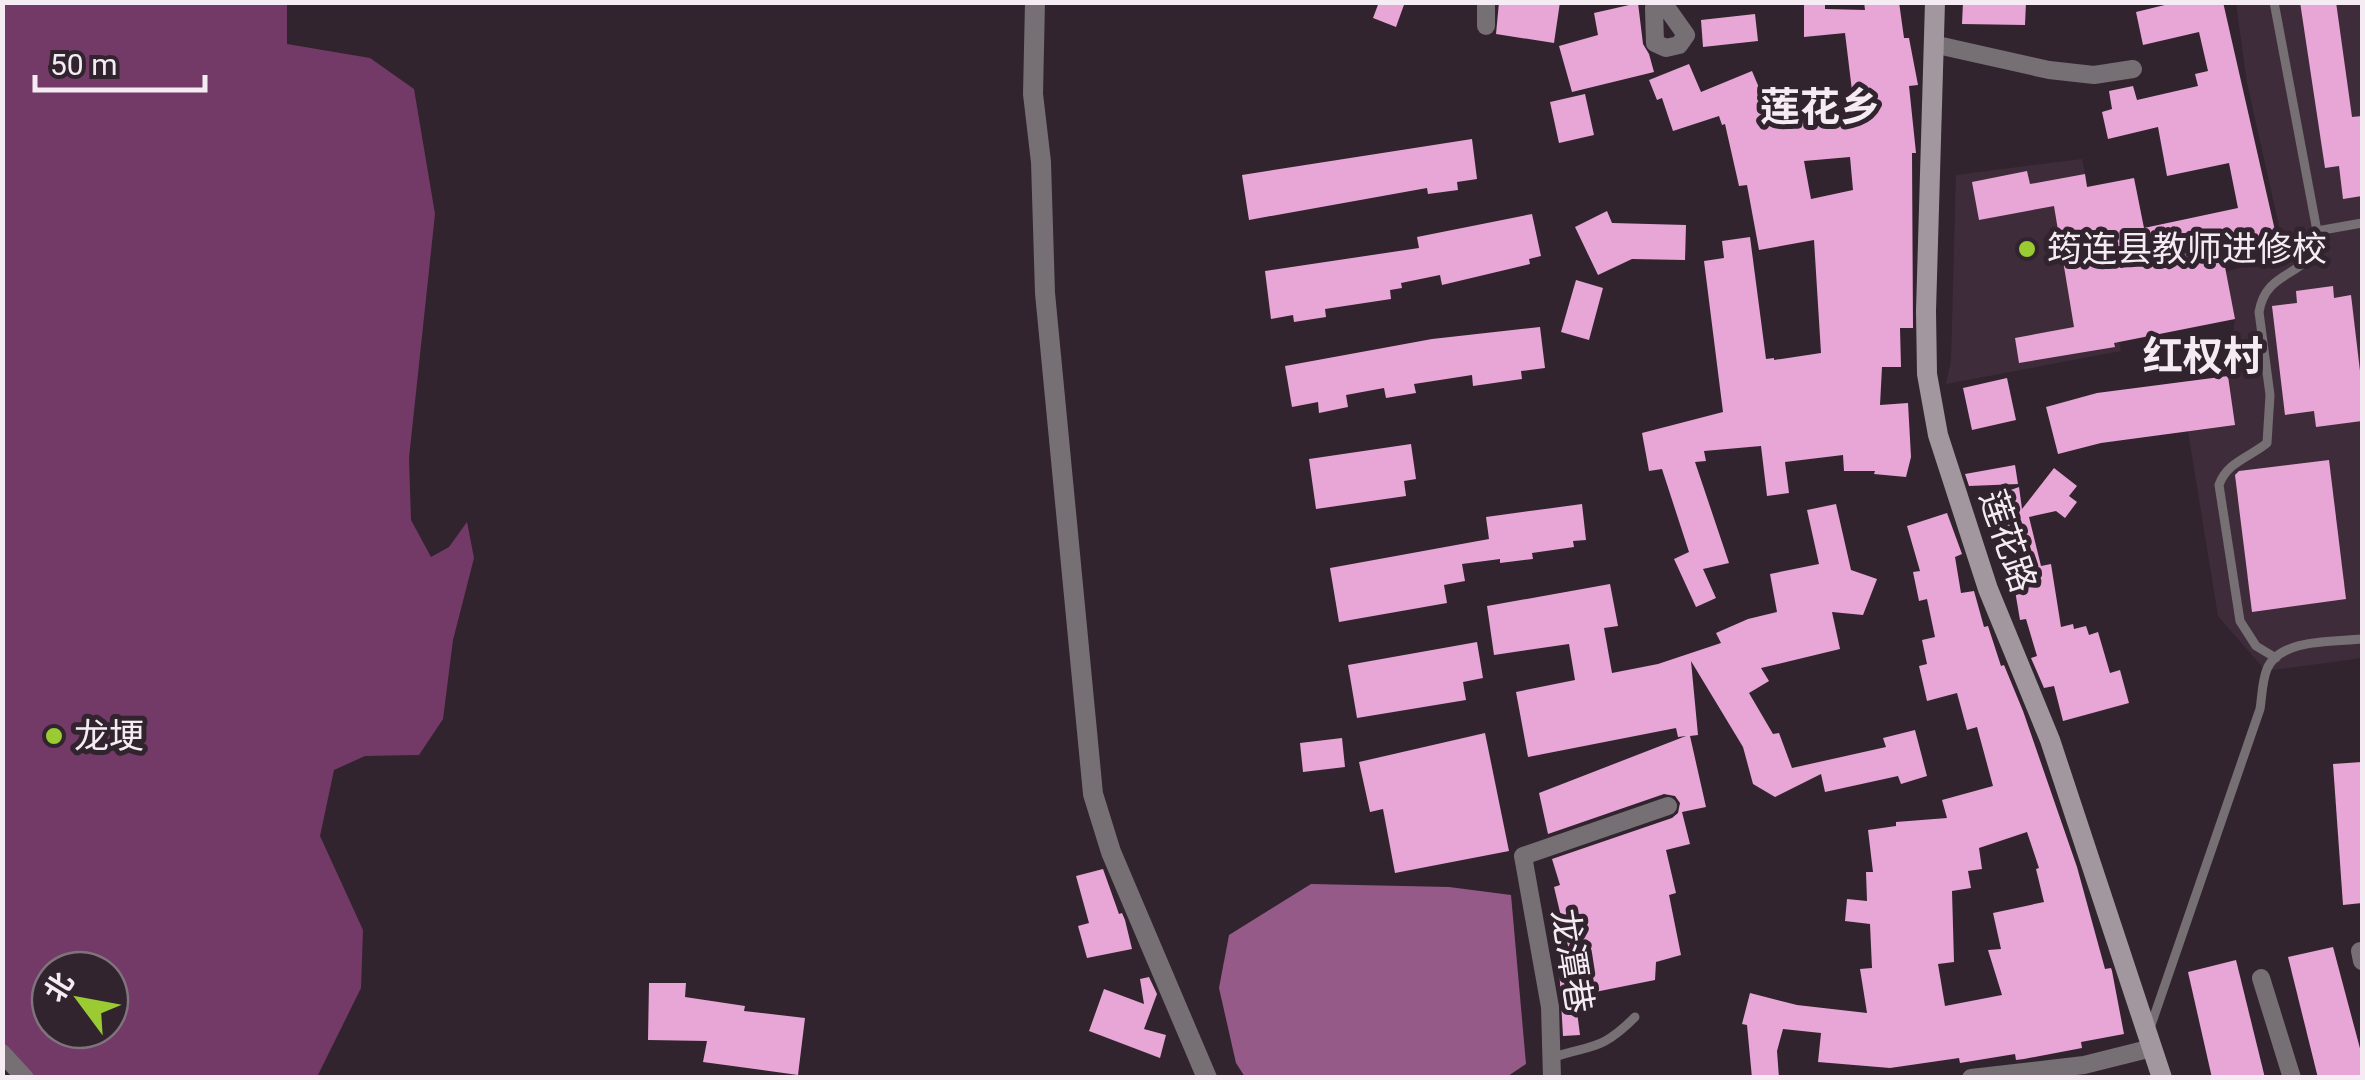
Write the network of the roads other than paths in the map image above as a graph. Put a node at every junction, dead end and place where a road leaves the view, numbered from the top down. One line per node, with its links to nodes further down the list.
1 (1034, 2): 23 (street)
2 (1486, 2): 5 (street)
3 (1935, 2): 6 (main road, 莲花路)
4 (2274, 2): 9 (lane)
5 (1486, 26)
6 (1934, 44): 7 (street); 17 (main road, 莲花路)
7 (2133, 68)
8 (2362, 222): 9 (lane)
9 (2317, 231): 11 (lane)
10 (2362, 639): 11 (lane)
11 (2276, 658): 17 (lane)
12 (1668, 806): 19 (street, 龙潭巷)
13 (2362, 950): 14 (street)
14 (2362, 962)
15 (2261, 978): 26 (street)
16 (1635, 1018): 19 (lane)
17 (2150, 1041): 20 (street); 25 (main road, 莲花路)
18 (2, 1054): 22 (street)
19 (1551, 1068)
20 (2084, 1071): 21 (street)
21 (1993, 1076): 24 (street)
22 (25, 1078)
23 (1207, 1078)
24 (1971, 1078)
25 (2162, 1078)
26 (2292, 1078)

